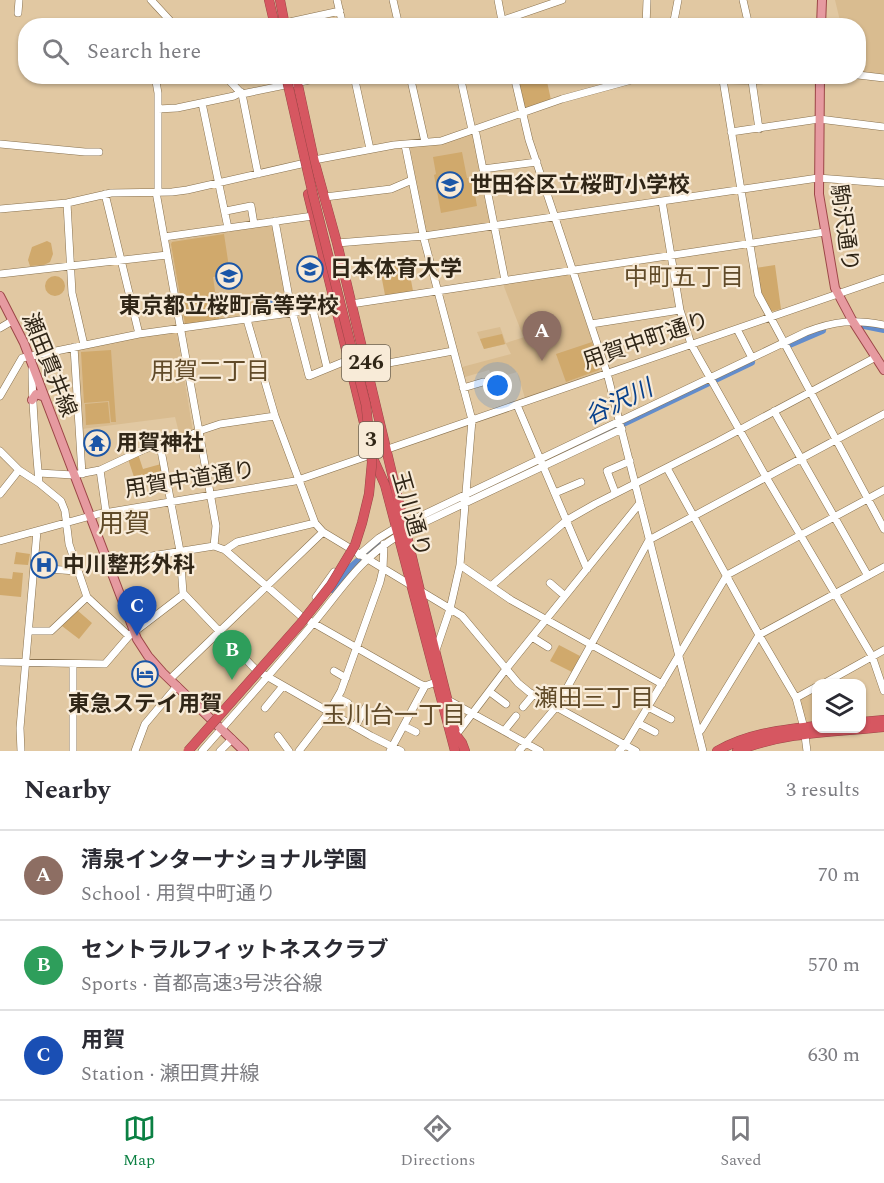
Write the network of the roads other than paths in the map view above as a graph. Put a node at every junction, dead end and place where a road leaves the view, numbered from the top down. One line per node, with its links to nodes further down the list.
1 (19, 0): 14 (street)
2 (151, 0): 15 (street)
3 (267, 0): 16 (highway)
4 (278, 0): 17 (highway)
5 (337, 0): 13 (street)
6 (393, 0): 20 (street)
7 (498, 0): 21 (street)
8 (562, 0): 22 (street)
9 (647, 0): 23 (street)
10 (678, 0): 24 (street)
11 (742, 0): 25 (street)
12 (822, 0): 26 (main road)
13 (340, 11): 18 (street); 19 (street)
14 (18, 13)
15 (168, 18)
16 (276, 18)
17 (279, 18)
18 (310, 18)
19 (341, 18)
20 (397, 18)
21 (501, 18)
22 (515, 18)
23 (646, 18)
24 (675, 18)
25 (747, 18)
26 (821, 18)
27 (866, 76): 28 (street)
28 (884, 78)
29 (157, 84): 46 (street)
30 (233, 84): 44 (street)
31 (271, 84): 44 (street)
32 (285, 84): 60 (highway, 玉川通り / 246)
33 (285, 84): 280 (highway, 3, bridge)
34 (296, 84): 58 (highway, 玉川通り / 246)
35 (296, 84): 281 (highway, 3)
36 (356, 84): 56 (street)
37 (412, 84): 53 (street)
38 (462, 84): 50 (street)
39 (516, 84): 47 (street)
40 (618, 84): 47 (street)
41 (724, 84): 52 (street)
42 (758, 84): 51 (street)
43 (820, 84): 48 (main road, 駒沢通り)
44 (241, 93): 45 (street); 62 (street)
45 (202, 103): 46 (street); 65 (street)
46 (158, 109): 68 (street)
47 (522, 113): 50 (street); 59 (street)
48 (819, 119): 49 (street); 51 (street); 63 (main road, 駒沢通り)
49 (884, 127)
50 (473, 129): 53 (street); 61 (street)
51 (759, 129): 52 (street)
52 (731, 132): 67 (street)
53 (424, 142): 55 (street)
54 (0, 144): 57 (street)
55 (405, 144): 56 (street); 64 (street)
56 (370, 149): 58 (street)
57 (99, 152)
58 (314, 160): 70 (highway, 玉川通り / 246)
59 (537, 162): 61 (street); 76 (street)
60 (301, 164): 62 (street); 75 (highway, 玉川通り / 246)
61 (483, 169): 79 (street)
62 (258, 174): 65 (street)
63 (818, 178): 66 (street); 67 (street); 81 (main road, 駒沢通り)
64 (412, 180): 70 (street); 82 (street)
65 (220, 182): 68 (street); 74 (street)
66 (884, 183)
67 (740, 190): 71 (street); 85 (street)
68 (157, 192): 69 (street); 83 (street)
69 (105, 194): 72 (street); 88 (street)
70 (325, 197): 84 (highway, 玉川通り / 246)
71 (662, 201): 76 (street); 87 (street)
72 (67, 202): 73 (street); 89 (street)
73 (0, 209)
74 (226, 211): 78 (street); 80 (street)
75 (313, 216): 77 (street); 98 (highway, 玉川通り / 246)
76 (555, 217): 79 (street); 90 (street)
77 (275, 221): 78 (street); 101 (street)
78 (254, 224): 80 (street)
79 (495, 226): 82 (street); 93 (street)
80 (228, 228): 83 (street)
81 (825, 232): 85 (street); 95 (main road, 駒沢通り)
82 (424, 236): 84 (street); 94 (street)
83 (164, 237): 86 (street)
84 (337, 243): 97 (highway, 玉川通り / 246)
85 (749, 244): 87 (street); 102 (street)
86 (167, 255): 88 (street); 109 (street)
87 (670, 256): 90 (street); 100 (street)
88 (120, 260): 89 (street); 111 (street)
89 (70, 265): 91 (street); 113 (street)
90 (573, 270): 93 (street); 106 (street)
91 (0, 274)
92 (884, 278): 95 (street, 用賀中町通り)
93 (505, 280): 94 (street)
94 (437, 290): 97 (street); 116 (street)
95 (836, 293): 102 (street, 用賀中町通り); 104 (main road, 駒沢通り)
96 (0, 296): 105 (main road, 瀬田貫井線)
97 (351, 304): 121 (highway, 玉川通り / 246)
98 (334, 307): 99 (street); 120 (highway, 玉川通り / 246)
99 (312, 310): 101 (street); 122 (street)
100 (680, 310): 106 (street); 112 (street)
101 (294, 312): 103 (street); 122 (street)
102 (768, 316): 110 (street, 用賀中町通り); 114 (street)
103 (247, 320): 109 (street); 136 (street)
104 (852, 320): 107 (street); 114 (street); 118 (main road, 駒沢通り)
105 (12, 321): 108 (street); 117 (main road, 瀬田貫井線)
106 (591, 324): 125 (street)
107 (884, 325)
108 (0, 328)
109 (180, 328): 111 (street); 140 (street)
110 (737, 329): 112 (street, 用賀中町通り); 119 (street)
111 (139, 334): 113 (street)
112 (691, 344): 125 (street, 用賀中町通り); 126 (street)
113 (84, 345): 115 (street)
114 (785, 345): 119 (street); 129 (street)
115 (75, 347): 117 (street); 153 (street)
116 (453, 351): 121 (street); 128 (street)
117 (28, 356): 123 (main road, 瀬田貫井線); 130 (street)
118 (876, 357): 124 (main road, 駒沢通り); 129 (street)
119 (752, 358): 126 (street)
120 (348, 360): 122 (street); 145 (highway, 玉川通り / 246)
121 (367, 367): 143 (highway, 玉川通り / 246)
122 (327, 368)
123 (32, 369): 131 (main road, 瀬田貫井線); 132 (street)
124 (884, 370)
125 (607, 373): 133 (street, 用賀中町通り); 138 (street)
126 (711, 380): 138 (street); 139 (street)
127 (483, 382): 128 (street)
128 (463, 388): 137 (street)
129 (809, 392): 134 (street); 141 (street)
130 (0, 396)
131 (42, 396): 132 (main road); 153 (main road, 瀬田貫井線)
132 (32, 400): 152 (street)
133 (517, 405): 137 (street, 用賀中町通り); 148 (street)
134 (774, 411): 139 (street); 146 (street)
135 (884, 414): 141 (street)
136 (275, 416): 140 (street); 155 (street)
137 (472, 420): 143 (street, 用賀中町通り); 163 (street)
138 (621, 426): 147 (street); 148 (street)
139 (739, 430): 149 (street); 154 (street)
140 (199, 431): 142 (street); 164 (street)
141 (835, 440): 146 (street); 165 (street)
142 (160, 445): 151 (street); 166 (street)
143 (386, 450): 145 (street, 用賀中道通り); 176 (highway, 玉川通り / 246)
144 (0, 451): 150 (street)
145 (370, 456): 155 (street, 用賀中道通り); 176 (highway, 玉川通り / 246); 185 (street)
146 (801, 458): 154 (street); 172 (street)
147 (630, 461): 157 (street); 161 (street)
148 (542, 463): 162 (street); 163 (street); 167 (street)
149 (667, 468): 157 (street); 171 (street)
150 (19, 470): 158 (street); 159 (street)
151 (100, 470): 153 (street); 169 (street)
152 (39, 473): 153 (street); 158 (street)
153 (77, 474): 170 (main road, 瀬田貫井線)
154 (766, 477): 171 (street); 180 (street)
155 (298, 479): 164 (street, 用賀中道通り); 175 (street)
156 (581, 482): 162 (street)
157 (635, 482): 161 (street); 168 (street)
158 (39, 483): 174 (street)
159 (1, 490)
160 (884, 490): 165 (street)
161 (615, 492): 173 (street)
162 (555, 493): 173 (street)
163 (466, 494): 167 (street); 176 (street)
164 (211, 495): 166 (street, 用賀中道通り); 184 (street)
165 (867, 499): 172 (street); 177 (street)
166 (170, 502): 169 (street, 用賀中道通り); 187 (street)
167 (465, 503): 176 (street); 191 (street)
168 (640, 503): 181 (street); 194 (street)
169 (106, 512): 170 (street, 用賀中道通り)
170 (89, 516): 174 (street, 用賀中道通り); 190 (main road, 瀬田貫井線)
171 (693, 516): 181 (street); 197 (street)
172 (834, 517): 180 (street); 198 (street)
173 (567, 520): 194 (street); 200 (street)
174 (68, 522): 178 (street, 用賀中道通り); 196 (street)
175 (315, 523): 179 (street); 186 (street)
176 (402, 529): 183 (street); 188 (street); 202 (highway, 玉川通り / 246)
177 (884, 529)
178 (37, 531): 182 (street, 用賀中道通り); 193 (street)
179 (323, 532): 185 (street); 201 (street)
180 (800, 535): 197 (street); 204 (street)
181 (649, 540): 216 (street); 221 (street)
182 (0, 541)
183 (384, 544): 189 (street); 195 (street)
184 (214, 546): 186 (street); 187 (street)
185 (349, 548): 188 (street); 208 (street)
186 (225, 550): 201 (street)
187 (180, 551): 190 (street); 203 (street)
188 (359, 555): 189 (street)
189 (366, 559): 195 (street); 210 (street)
190 (108, 562): 213 (main road, 瀬田貫井線)
191 (460, 565): 200 (street); 207 (street)
192 (884, 567): 198 (street)
193 (35, 568): 196 (street); 211 (street)
194 (587, 568): 205 (street)
195 (383, 569): 202 (street); 218 (street)
196 (76, 571): 206 (street)
197 (726, 576): 214 (street); 221 (street)
198 (868, 576): 204 (street)
199 (550, 584): 205 (street)
200 (491, 586): 209 (street)
201 (266, 587): 208 (street); 212 (street)
202 (415, 588): 207 (street); 219 (highway, 玉川通り / 246); 232 (highway, 玉川通り / 246)
203 (184, 594): 212 (street); 213 (street)
204 (835, 594): 214 (street); 222 (street)
205 (565, 596): 209 (street)
206 (87, 597): 211 (street); 213 (street)
207 (450, 609): 219 (street); 226 (street)
208 (301, 616): 210 (street); 227 (street)
209 (546, 620): 215 (street); 216 (street)
210 (312, 624): 218 (street); 229 (street)
211 (30, 631): 224 (street)
212 (219, 632): 227 (street); 233 (street)
213 (132, 634): 225 (street); 233 (main road, 瀬田貫井線)
214 (759, 635): 242 (street); 270 (street)
215 (532, 637): 217 (street); 226 (street)
216 (590, 644): 234 (street); 248 (street)
217 (548, 647)
218 (356, 649): 230 (street); 236 (street)
219 (436, 650): 243 (highway, 玉川通り / 246)
220 (884, 650): 222 (street)
221 (679, 655): 234 (street); 270 (street)
222 (872, 657): 231 (street); 238 (street)
223 (0, 662): 224 (street)
224 (26, 663): 225 (street); 277 (street)
225 (73, 664): 278 (street)
226 (506, 669): 239 (street); 240 (street)
227 (256, 670): 229 (street); 254 (street)
228 (334, 671): 230 (street)
229 (267, 677): 235 (street); 263 (street)
230 (346, 678): 241 (street)
231 (831, 679)
232 (436, 682): 236 (street); 271 (highway, 玉川通り / 246)
233 (173, 683): 254 (main road, 瀬田貫井線); 279 (street)
234 (662, 684): 249 (street)
235 (283, 686): 250 (street); 251 (street)
236 (425, 686): 259 (street)
237 (812, 689): 242 (street)
238 (884, 691)
239 (490, 692): 245 (street); 252 (street)
240 (533, 695): 247 (street); 248 (street)
241 (338, 698): 244 (street); 251 (street)
242 (796, 698): 266 (street)
243 (448, 700): 252 (street); 271 (highway, 玉川通り / 246)
244 (348, 704)
245 (506, 704)
246 (366, 706): 260 (street)
247 (523, 707)
248 (556, 707): 274 (street); 275 (street)
249 (648, 707): 255 (street); 258 (street)
250 (265, 708)
251 (329, 712): 260 (street); 286 (street)
252 (474, 714): 265 (street); 271 (street)
253 (516, 716): 265 (street)
254 (212, 719): 263 (main road, 瀬田貫井線); 280 (street)
255 (671, 719)
256 (884, 720): 257 (highway)
257 (866, 722)
258 (638, 723): 269 (street); 275 (street)
259 (404, 726): 268 (street); 276 (street)
260 (355, 727): 276 (street)
261 (884, 727): 264 (highway)
262 (812, 728): 266 (highway)
263 (221, 729): 273 (main road, 瀬田貫井線); 282 (street)
264 (866, 729)
265 (504, 731): 274 (street)
266 (805, 731): 267 (highway); 294 (highway); 295 (highway); 296 (street)
267 (812, 731)
268 (416, 732)
269 (655, 732)
270 (698, 732): 293 (street)
271 (453, 735): 288 (highway, 玉川通り / 246)
272 (278, 736): 285 (street)
273 (232, 739): 283 (street); 284 (main road, 瀬田貫井線)
274 (526, 743): 289 (street); 290 (street)
275 (625, 745): 291 (street); 292 (street)
276 (391, 749): 287 (street)
277 (21, 751)
278 (73, 751)
279 (135, 751)
280 (186, 751)
281 (196, 751)
282 (202, 751)
283 (220, 751)
284 (244, 751)
285 (289, 751)
286 (299, 751)
287 (401, 751)
288 (455, 751)
289 (519, 751)
290 (540, 751)
291 (619, 751)
292 (636, 751)
293 (703, 751)
294 (717, 751)
295 (736, 751)
296 (807, 751)

